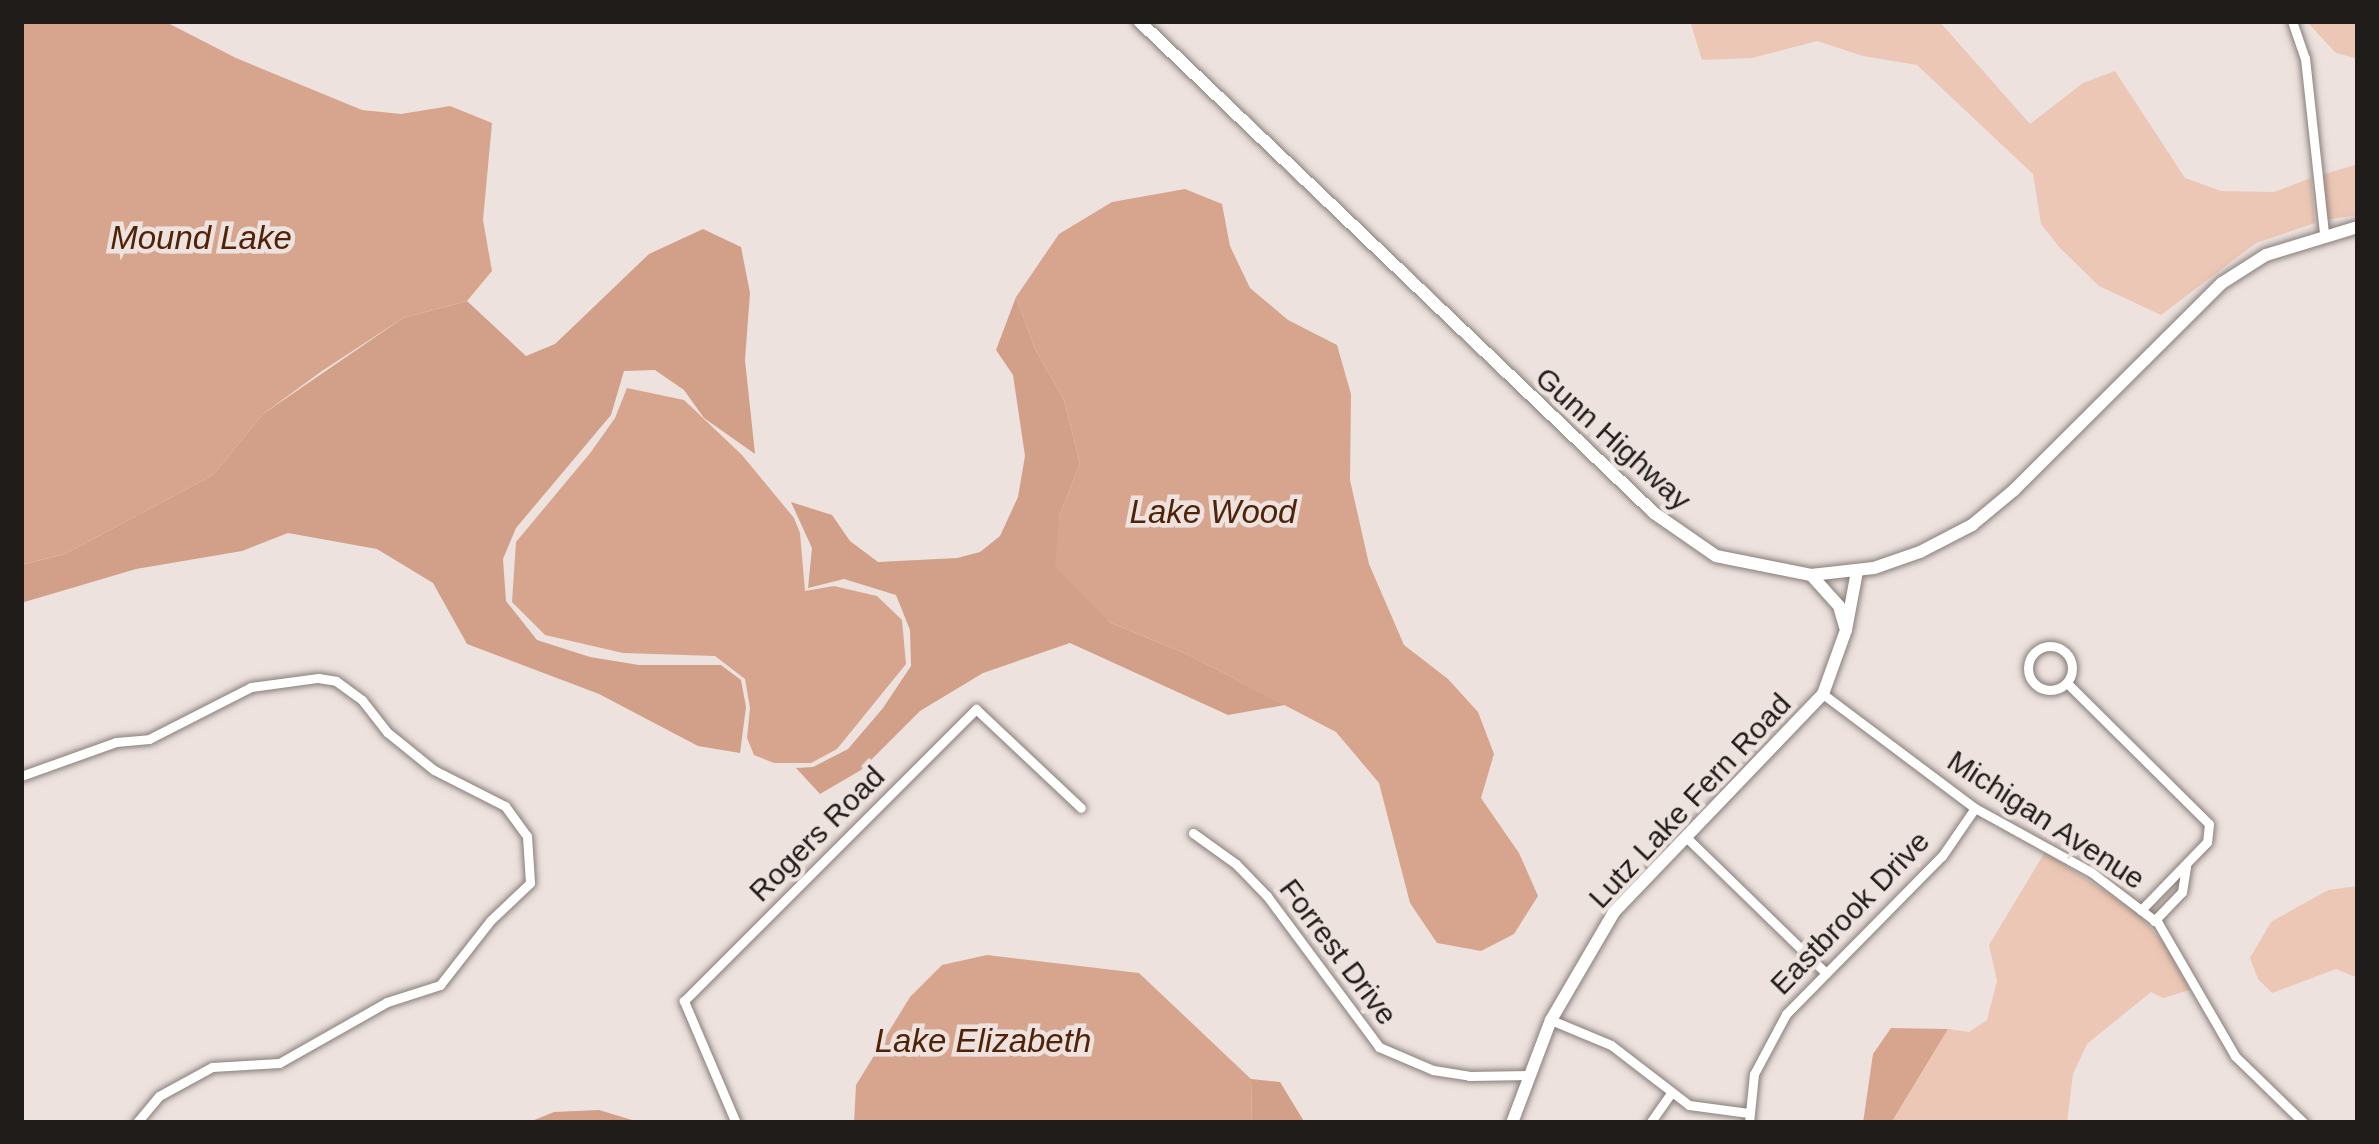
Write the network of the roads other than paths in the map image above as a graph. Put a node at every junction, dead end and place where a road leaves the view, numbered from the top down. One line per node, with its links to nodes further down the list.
1 (1139, 21): 6 (main road, Gunn Highway)
2 (2292, 21): 4 (street)
3 (2358, 227): 4 (main road, Gunn Highway)
4 (2324, 234): 5 (main road, Gunn Highway)
5 (1857, 571): 6 (main road, Gunn Highway); 7 (main road, Lutz Lake Fern Road)
6 (1810, 575): 7 (main road)
7 (1846, 630): 9 (main road, Lutz Lake Fern Road)
8 (2067, 683): 8 (street); 15 (street)
9 (1822, 694): 12 (street, Michigan Avenue); 14 (main road, Lutz Lake Fern Road)
10 (21, 776): 23 (street)
11 (1081, 808): 24 (street, Rogers Road)
12 (1975, 808): 16 (street, Michigan Avenue); 18 (street, Eastbrook Drive)
13 (1192, 833): 20 (street, Forrest Drive)
14 (1687, 838): 18 (street); 19 (main road, Lutz Lake Fern Road)
15 (2186, 866): 16 (street); 17 (street)
16 (2141, 910): 17 (street, Michigan Avenue)
17 (2154, 921): 27 (street, Michigan Avenue)
18 (1826, 973): 22 (street, Eastbrook Drive)
19 (1551, 1020): 20 (main road, Lutz Lake Fern Road); 21 (street)
20 (1530, 1075): 25 (main road, Lutz Lake Fern Road)
21 (1670, 1094): 22 (street); 26 (street)
22 (1749, 1118)
23 (136, 1123)
24 (736, 1123)
25 (1512, 1123)
26 (1650, 1123)
27 (2304, 1123)

